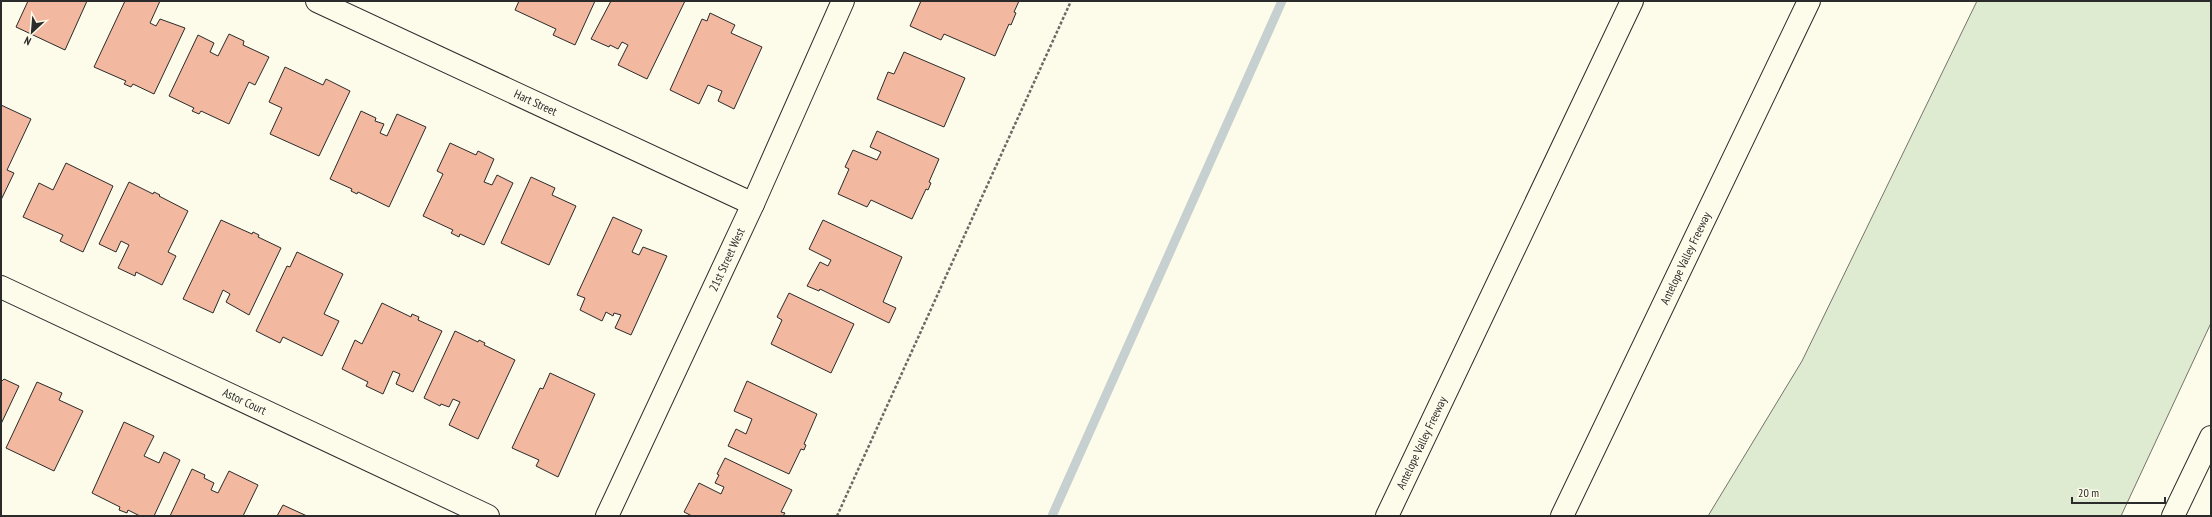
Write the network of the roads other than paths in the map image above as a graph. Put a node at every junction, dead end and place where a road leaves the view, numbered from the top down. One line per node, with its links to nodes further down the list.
1 (317, 1): 5 (main road, Hart Street)
2 (843, 1): 5 (main road, 21st Street West)
3 (1632, 1): 10 (main road, Antelope Valley Freeway)
4 (1809, 1): 11 (main road, Antelope Valley Freeway)
5 (754, 204): 9 (main road, 21st Street West)
6 (1, 287): 8 (main road, Astor Court)
7 (2211, 437): 12 (main road)
8 (488, 516)
9 (607, 516)
10 (1387, 516)
11 (1562, 516)
12 (2173, 516)

